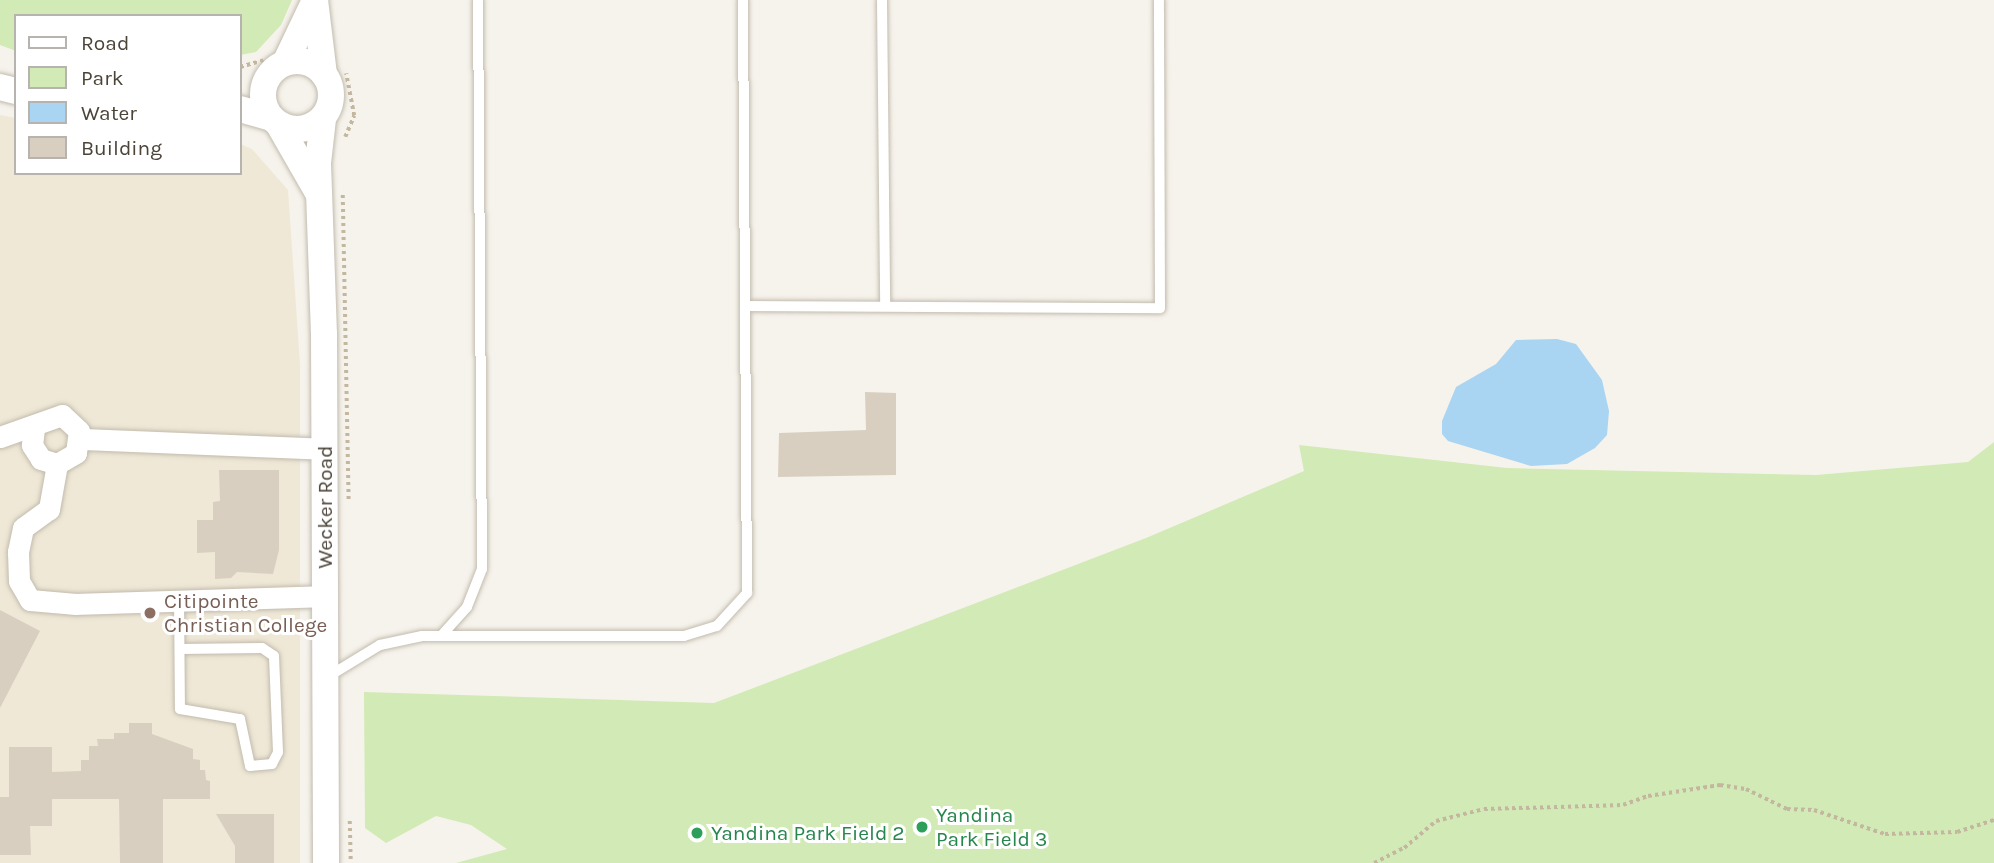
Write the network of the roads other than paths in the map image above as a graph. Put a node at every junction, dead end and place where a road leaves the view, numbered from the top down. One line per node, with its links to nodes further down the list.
1 (315, 0): 6 (street, Wecker Road); 7 (street, Wecker Road)
2 (478, 0): 22 (lane)
3 (744, 0): 14 (lane)
4 (882, 0): 13 (lane)
5 (1159, 0): 13 (lane)
6 (276, 70): 7 (street); 8 (street); 11 (street, Wecker Road)
7 (324, 74): 10 (street, Wecker Road)
8 (242, 91)
9 (242, 110): 11 (street)
10 (323, 119): 11 (street); 12 (street, Wecker Road)
11 (275, 121): 12 (street, Wecker Road)
12 (318, 193): 18 (street, Wecker Road)
13 (885, 305): 14 (lane)
14 (747, 306): 22 (lane)
15 (34, 428): 16 (street); 17 (street); 19 (street)
16 (0, 437)
17 (81, 439): 18 (street); 19 (street)
18 (325, 449): 20 (street, Wecker Road)
19 (57, 464): 21 (street)
20 (326, 596): 21 (street); 24 (street, Wecker Road)
21 (179, 599): 23 (lane)
22 (440, 636): 24 (lane)
23 (180, 649): 23 (lane)
24 (326, 678): 25 (street, Wecker Road)
25 (326, 863)

